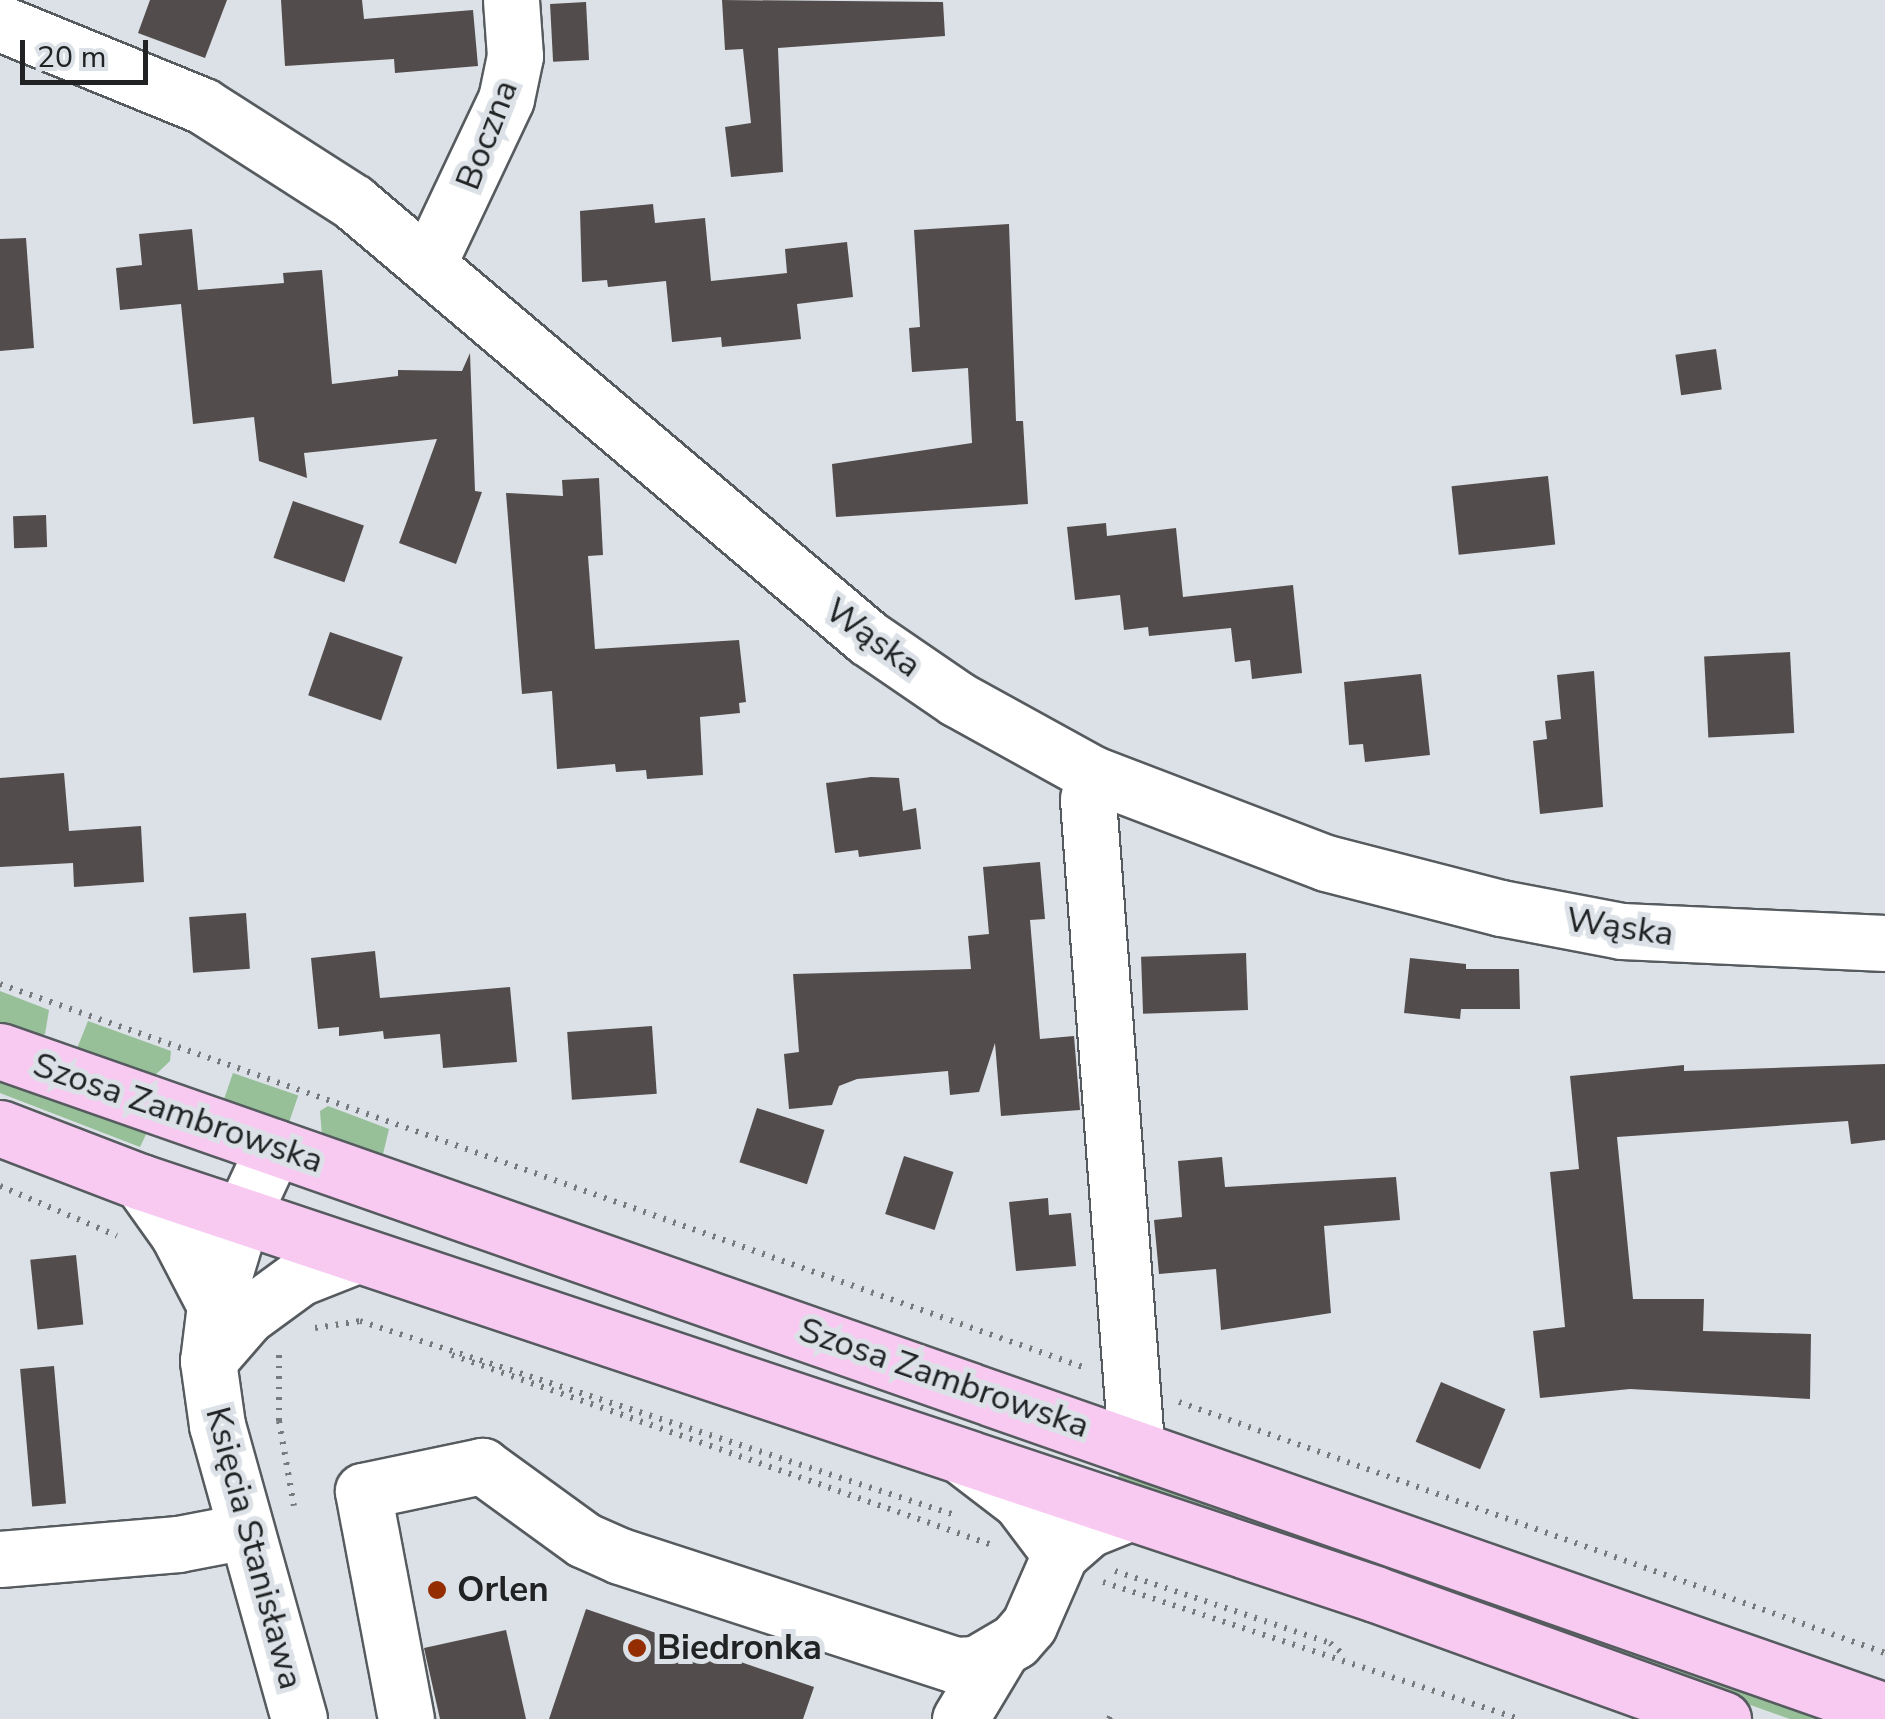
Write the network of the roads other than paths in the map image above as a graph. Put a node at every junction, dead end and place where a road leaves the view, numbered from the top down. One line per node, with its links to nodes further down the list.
1 (512, 0): 3 (street, Boczna)
2 (0, 24): 3 (street, Wąska)
3 (429, 262): 4 (street, Wąska)
4 (1094, 774): 5 (street, Wąska); 16 (street)
5 (1885, 944)
6 (0, 1050): 8 (main road, Szosa Zambrowska)
7 (0, 1128): 9 (main road, Szosa Zambrowska)
8 (274, 1148): 10 (street, Księcia Stanisława); 13 (main road, Szosa Zambrowska)
9 (141, 1182): 10 (main road, Szosa Zambrowska); 12 (street)
10 (242, 1216): 11 (main road, Szosa Zambrowska); 12 (street, Księcia Stanisława)
11 (357, 1255): 14 (street); 15 (main road, Szosa Zambrowska)
12 (215, 1304): 14 (street, Księcia Stanisława)
13 (768, 1318): 15 (main road); 16 (main road, Szosa Zambrowska)
14 (208, 1361): 19 (street, Księcia Stanisława)
15 (746, 1387): 17 (main road, Szosa Zambrowska)
16 (1136, 1444): 23 (main road, Szosa Zambrowska)
17 (965, 1459): 18 (main road, Szosa Zambrowska); 21 (street)
18 (1129, 1513): 21 (street); 27 (main road, Szosa Zambrowska)
19 (246, 1531): 20 (street); 24 (street, Księcia Stanisława)
20 (0, 1559)
21 (1057, 1560): 22 (street)
22 (999, 1654): 25 (street); 26 (street)
23 (1885, 1712)
24 (299, 1719)
25 (406, 1719)
26 (960, 1719)
27 (1722, 1719)

